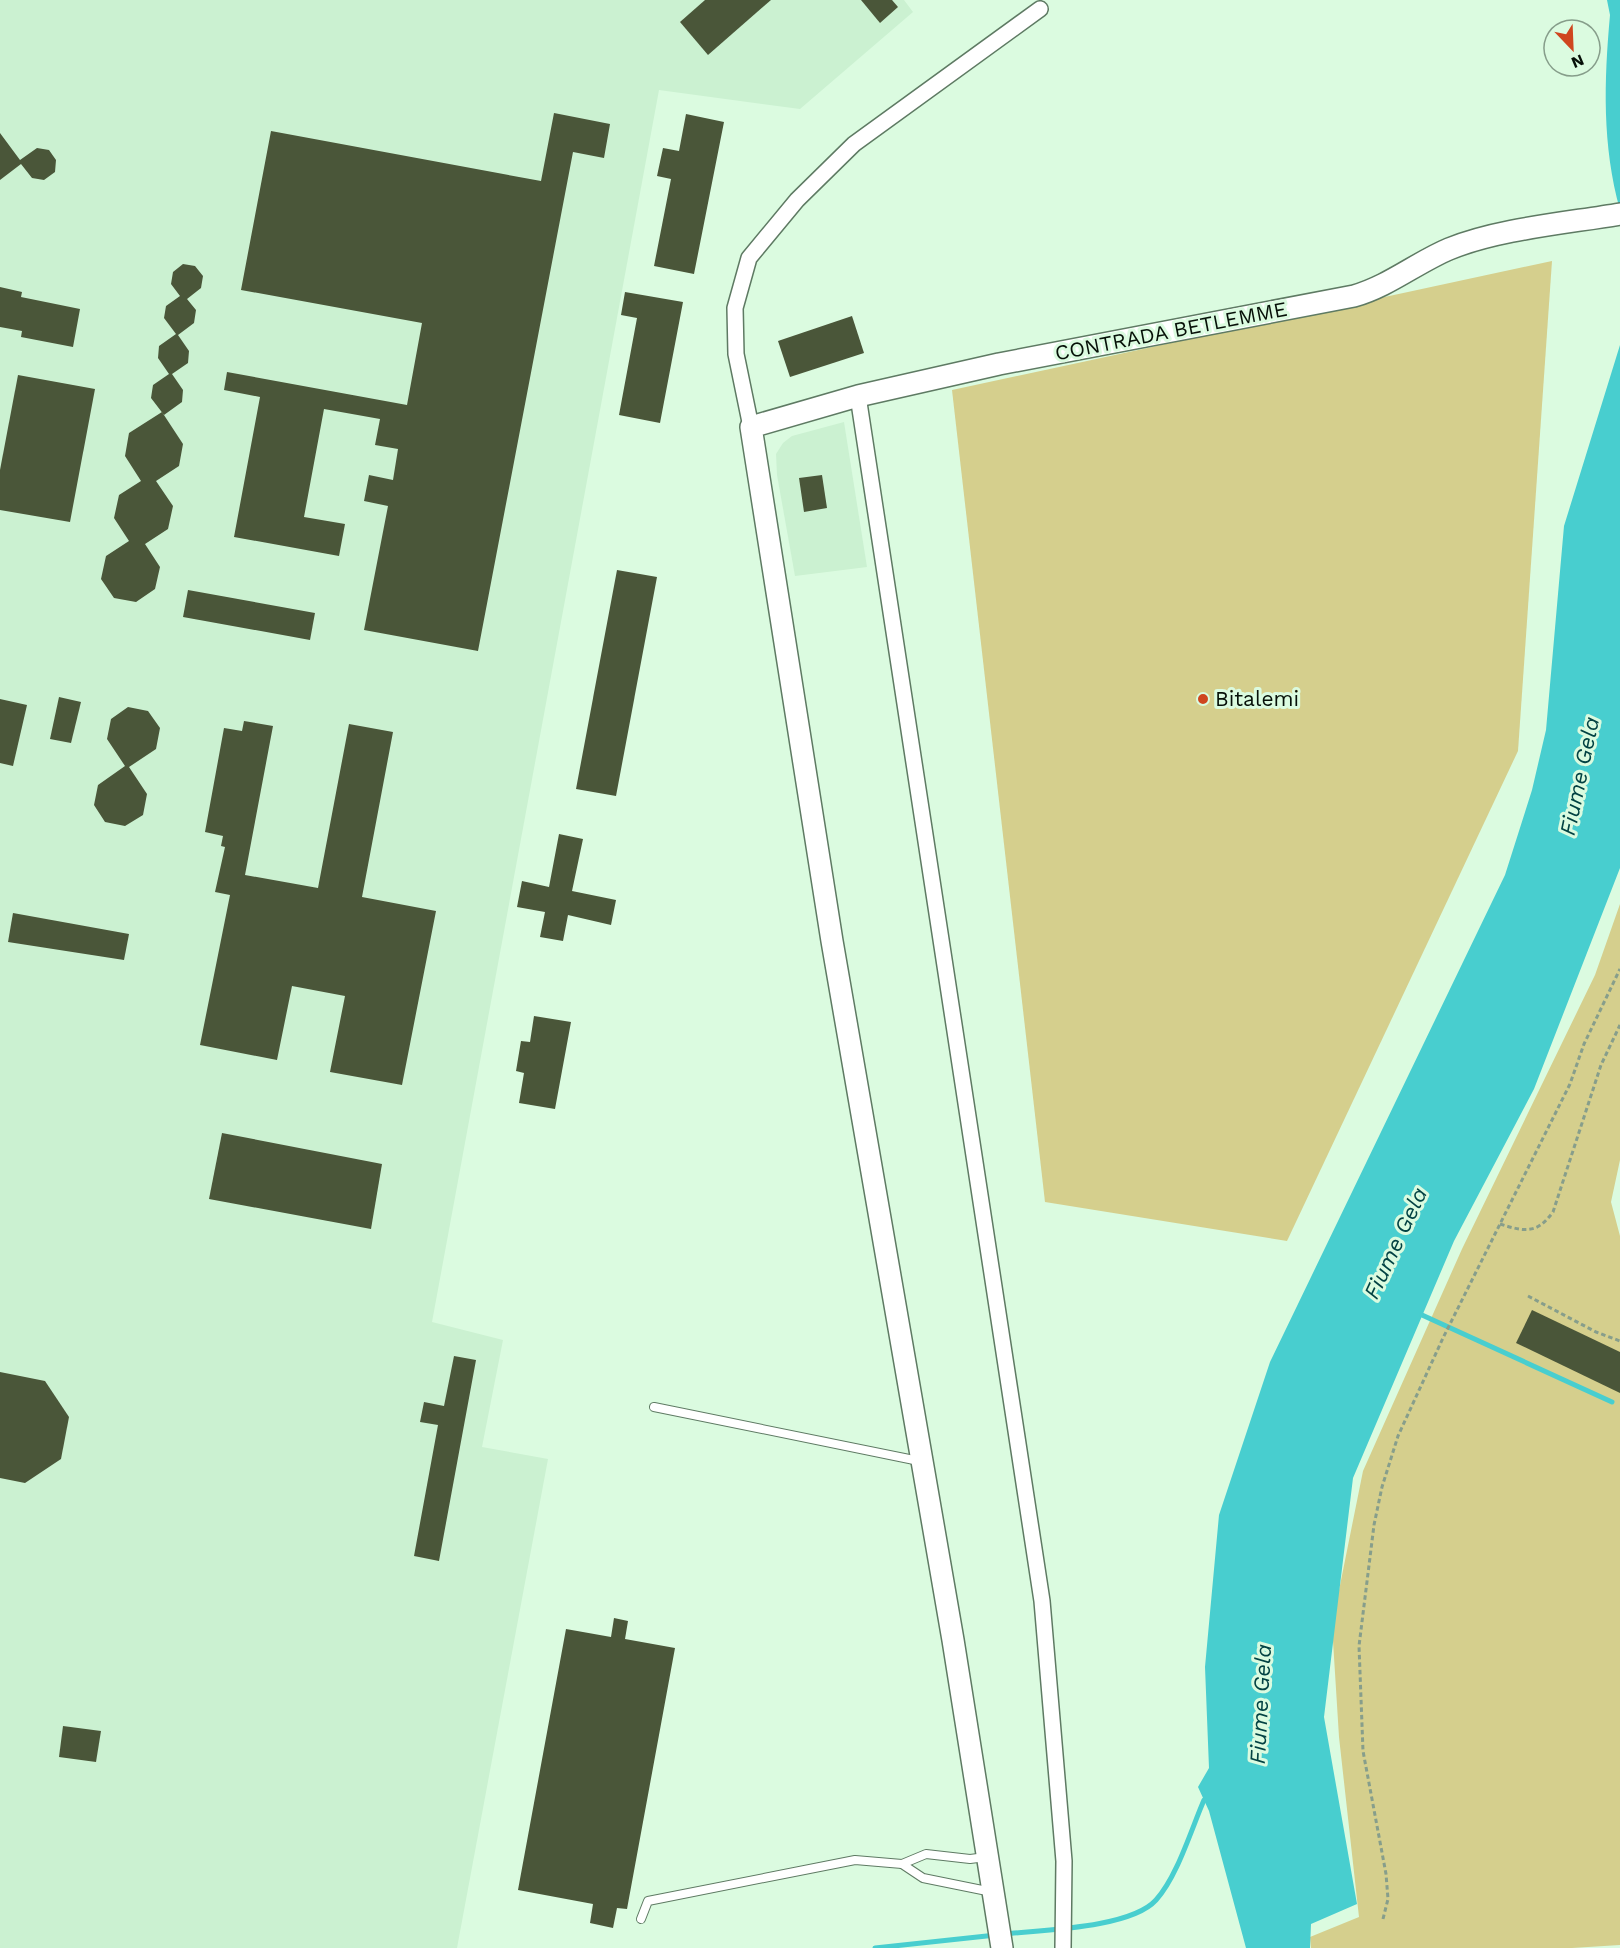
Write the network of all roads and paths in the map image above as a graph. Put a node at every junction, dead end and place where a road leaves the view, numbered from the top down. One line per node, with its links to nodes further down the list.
1 (1040, 9): 4 (street)
2 (1620, 214): 3 (street, CONTRADA BETLEMME)
3 (858, 396): 4 (street, CONTRADA BETLEMME); 18 (street)
4 (751, 427): 11 (street)
5 (1620, 969): 7 (path)
6 (1620, 1025): 7 (path)
7 (1500, 1224): 15 (path)
8 (1528, 1296): 9 (path)
9 (1620, 1341)
10 (654, 1407): 11 (lane)
11 (921, 1461): 12 (street)
12 (987, 1856): 13 (lane); 14 (street)
13 (902, 1864): 14 (lane); 16 (lane)
14 (994, 1900): 17 (street)
15 (1383, 1918)
16 (640, 1919)
17 (1002, 1948)
18 (1063, 1948)

